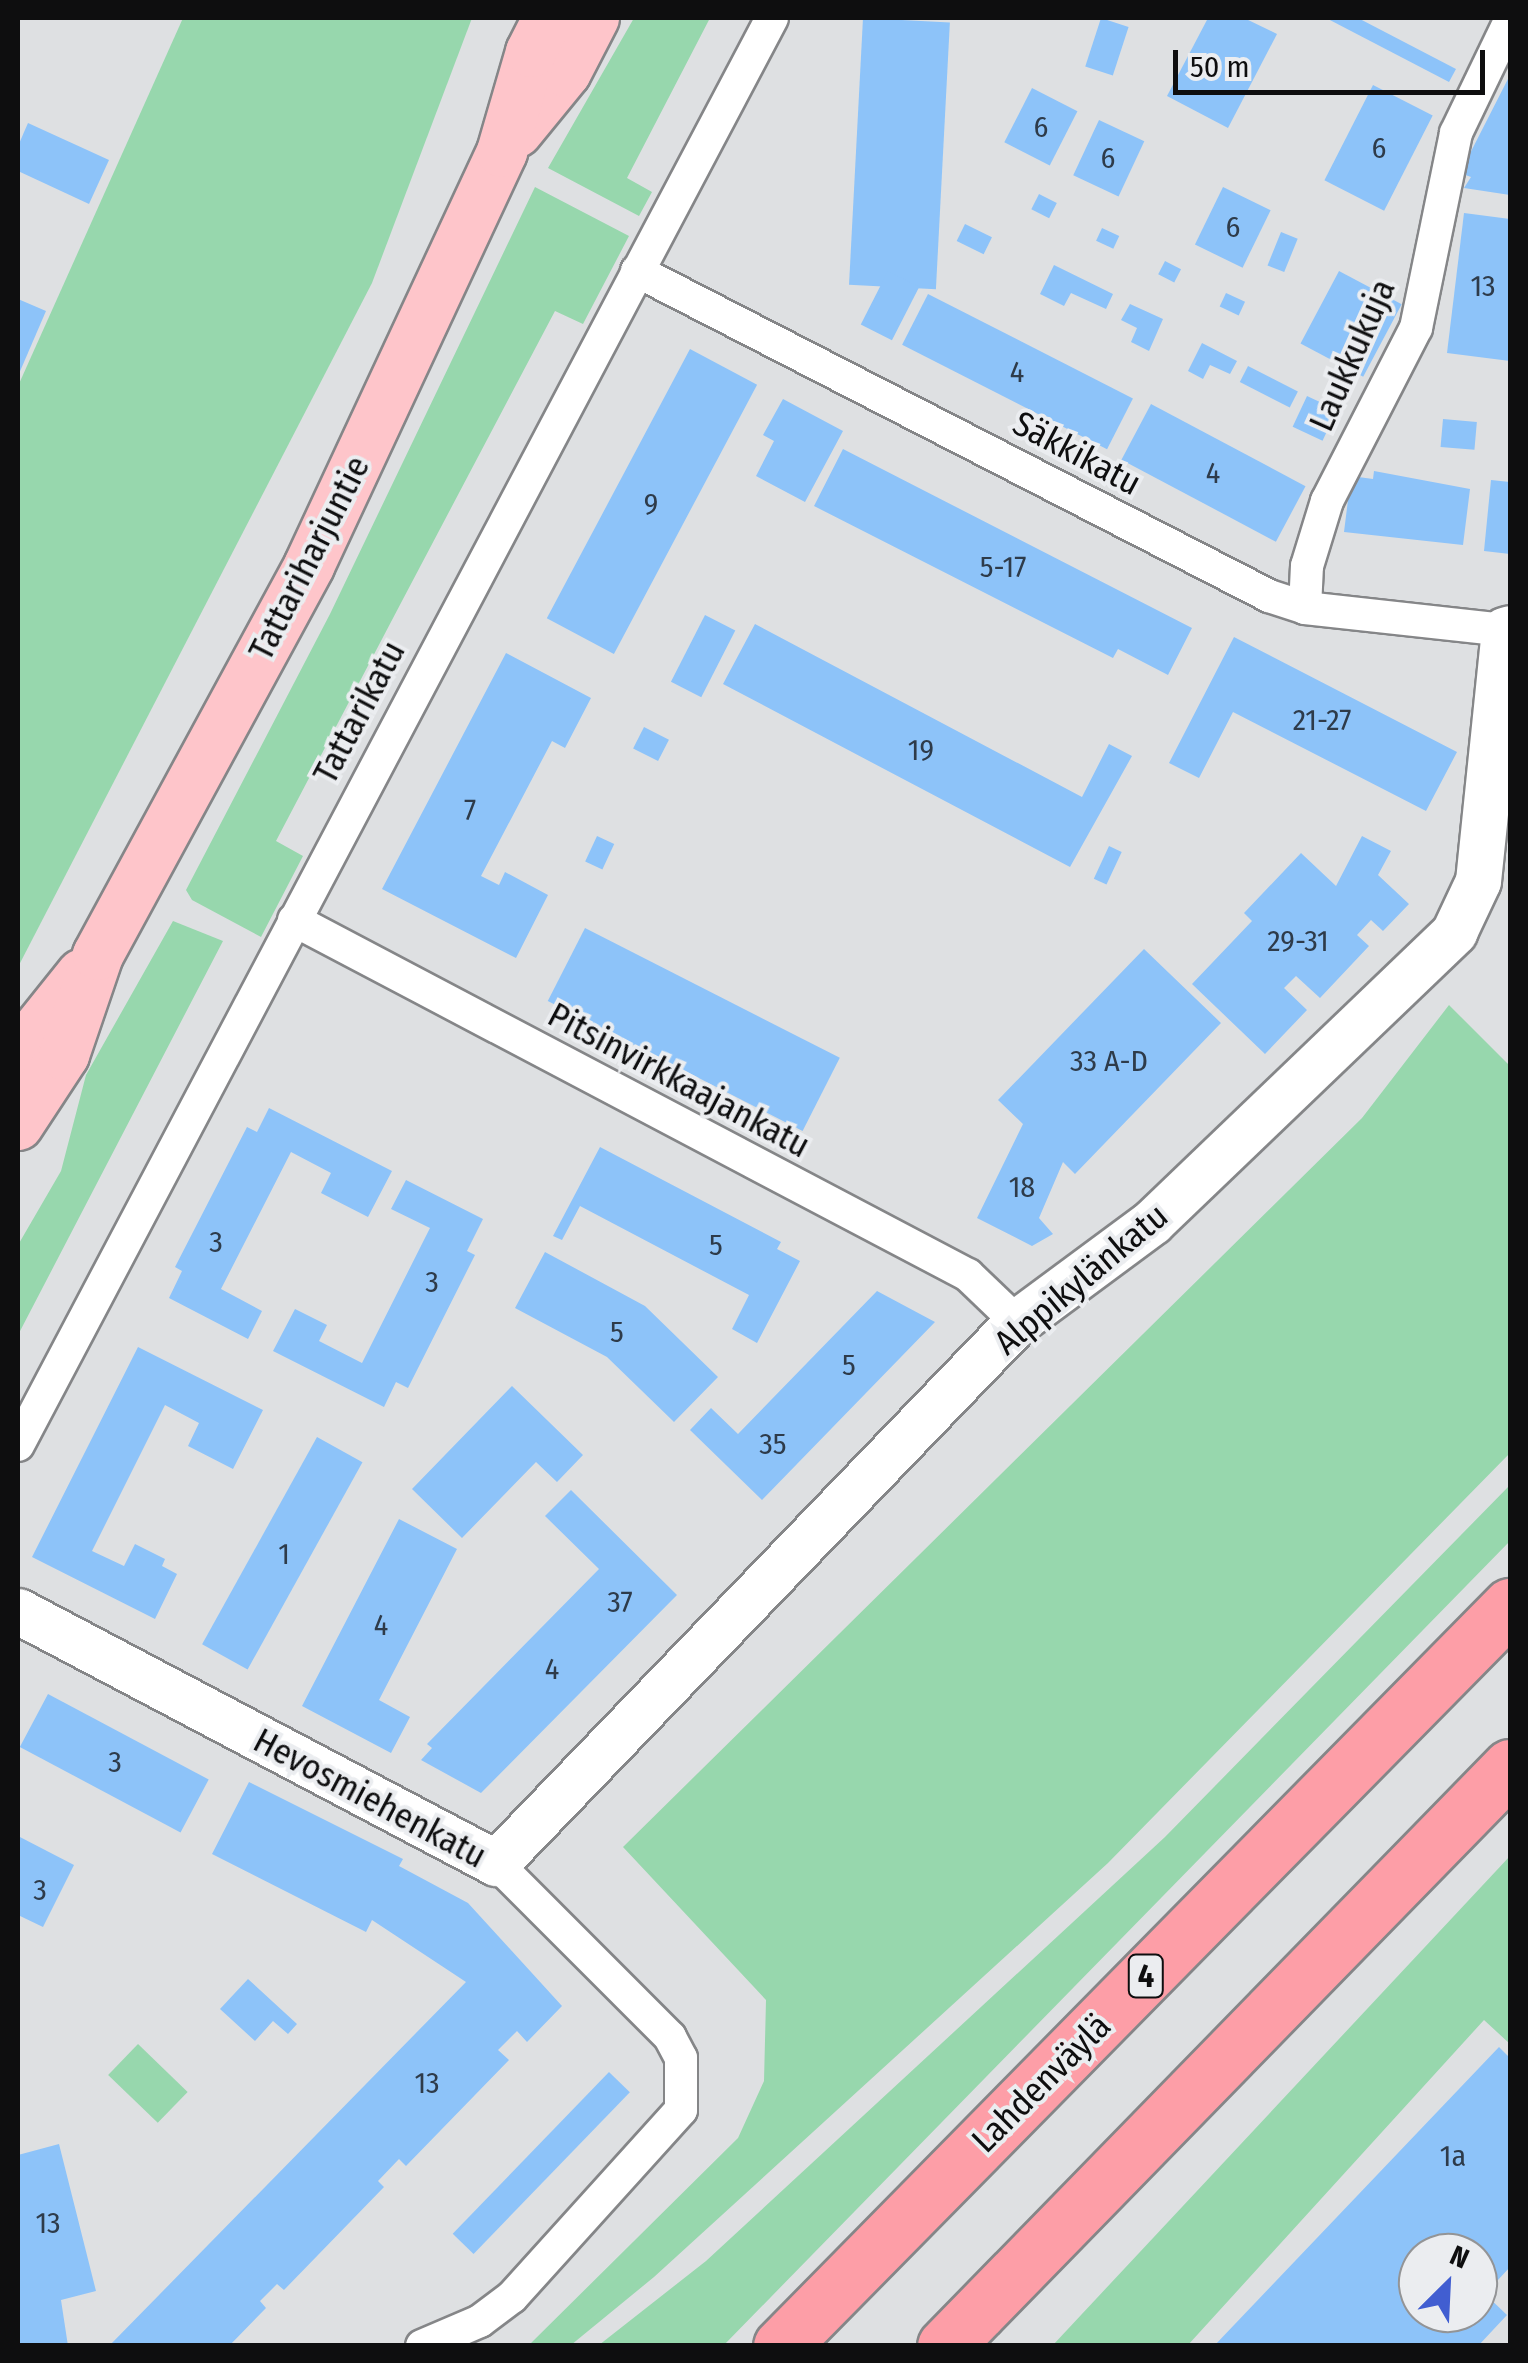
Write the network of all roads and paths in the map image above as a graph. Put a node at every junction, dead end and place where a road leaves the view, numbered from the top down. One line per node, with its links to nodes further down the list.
1 (548, 18): 5 (main road, Tattariharjuntie)
2 (594, 18): 5 (main road, Tattariharjuntie)
3 (772, 18): 6 (street, Tattarikatu)
4 (1510, 21): 7 (street, Laukkukuja)
5 (502, 152): 10 (main road, Tattariharjuntie)
6 (637, 271): 7 (street, Säkkikatu); 9 (street, Tattarikatu)
7 (1305, 608): 8 (street, Säkkikatu)
8 (1507, 629): 13 (street, Alppikylänkatu)
9 (294, 920): 13 (street, Pitsinvirkkaajankatu); 14 (street, Tattarikatu)
10 (98, 955): 11 (main road, Tattariharjuntie); 12 (main road, Tattariharjuntie)
11 (18, 1054)
12 (18, 1125)
13 (1017, 1322): 18 (street, Alppikylänkatu)
14 (18, 1445)
15 (1510, 1606): 20 (highway, Lahdenväylä / 4)
16 (18, 1611): 18 (street, Hevosmiehenkatu)
17 (1510, 1768): 21 (highway)
18 (496, 1862): 19 (street, Hevosmiehenkatu)
19 (422, 2346)
20 (781, 2346)
21 (945, 2346)

